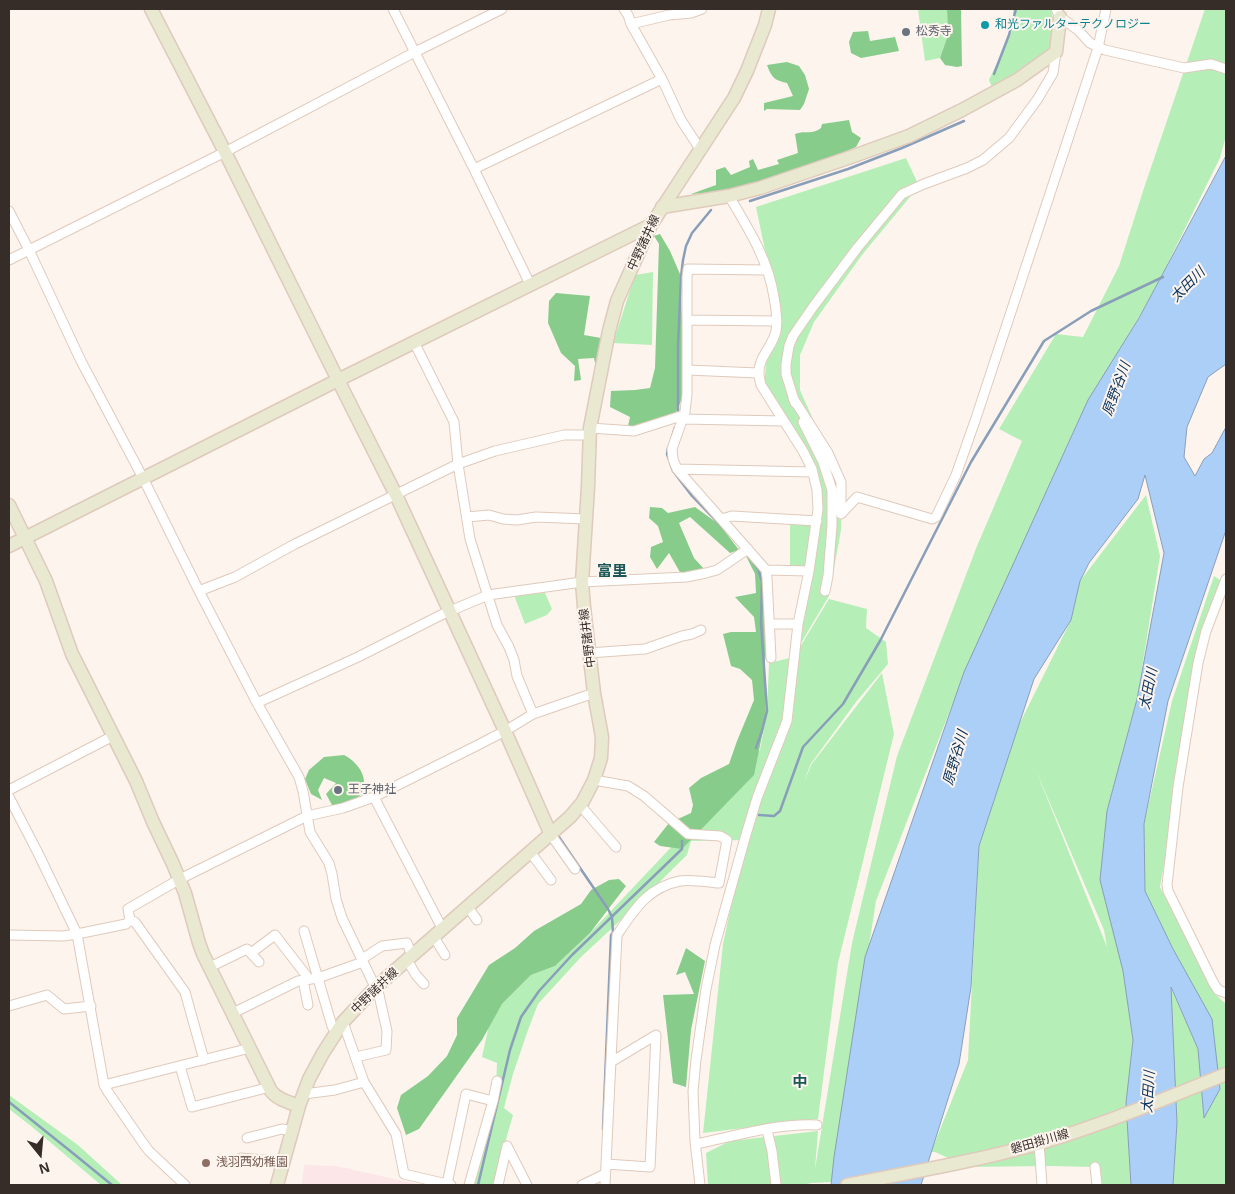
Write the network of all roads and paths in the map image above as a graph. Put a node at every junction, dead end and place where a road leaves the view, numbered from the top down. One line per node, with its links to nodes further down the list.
1 (152, 9): 16 (street)
2 (393, 9): 11 (street)
3 (502, 9): 11 (street)
4 (624, 9): 9 (street)
5 (702, 9): 9 (street)
6 (770, 9): 15 (street, 中野諸井線)
7 (1106, 9): 10 (street)
8 (1058, 13): 10 (street); 12 (street)
9 (631, 24): 14 (street)
10 (1098, 48): 13 (street); 32 (street)
11 (415, 52): 16 (street); 17 (street)
12 (1056, 52): 18 (street); 32 (street)
13 (1225, 66)
14 (662, 78): 15 (street); 17 (street)
15 (700, 149): 19 (street, 中野諸井線)
16 (225, 152): 22 (street); 31 (street)
17 (474, 169): 25 (street)
18 (729, 196): 19 (street); 24 (street)
19 (662, 207): 21 (street, 中野諸井線)
20 (9, 211): 22 (street)
21 (651, 225): 25 (street); 35 (street, 中野諸井線)
22 (29, 250): 23 (street); 39 (street)
23 (9, 260)
24 (768, 270): 26 (street); 27 (street)
25 (530, 284): 28 (street)
26 (687, 320): 27 (street); 29 (street)
27 (777, 321): 30 (street)
28 (414, 342): 31 (street); 36 (street)
29 (687, 370): 30 (street); 33 (street)
30 (758, 373): 34 (street)
31 (338, 380): 39 (street); 40 (street)
32 (793, 398): 54 (street)
33 (683, 417): 34 (street); 35 (street); 37 (street)
34 (784, 421): 38 (street)
35 (590, 432): 36 (street); 43 (street, 中野諸井線)
36 (458, 464): 40 (street); 42 (street)
37 (677, 469): 38 (street); 44 (street)
38 (812, 472): 45 (street)
39 (143, 478): 46 (street); 53 (street)
40 (396, 495): 53 (street); 56 (street)
41 (9, 505): 46 (street)
42 (467, 517): 43 (street); 55 (street)
43 (586, 519): 52 (street, 中野諸井線)
44 (721, 519): 45 (street); 48 (street)
45 (816, 521): 50 (street)
46 (26, 538): 47 (street); 66 (street)
47 (9, 546)
48 (746, 551): 49 (street); 52 (street)
49 (766, 570): 50 (street); 57 (street)
50 (809, 571): 58 (street)
51 (1226, 579): 95 (street)
52 (582, 582): 55 (street); 60 (street, 中野諸井線)
53 (199, 591): 63 (street)
54 (825, 591)
55 (488, 595): 56 (street); 64 (street)
56 (450, 612): 63 (street); 65 (street)
57 (770, 624): 58 (street); 61 (street)
58 (798, 624): 118 (street)
59 (701, 630): 60 (street)
60 (589, 653): 62 (street, 中野諸井線)
61 (771, 658)
62 (594, 693): 64 (street); 67 (street, 中野諸井線)
63 (257, 703): 72 (street)
64 (533, 714): 65 (street)
65 (505, 731): 69 (street); 73 (street)
66 (113, 736): 68 (street); 77 (street)
67 (594, 780): 71 (street, 中野諸井線); 104 (street)
68 (9, 790)
69 (374, 796): 72 (street); 84 (street)
70 (9, 797): 83 (street)
71 (580, 805): 73 (street, 中野諸井線); 74 (street)
72 (307, 816): 77 (street); 89 (street)
73 (551, 835): 75 (street, 中野諸井線); 76 (street)
74 (616, 847)
75 (531, 853): 78 (street); 79 (street, 中野諸井線)
76 (575, 869)
77 (180, 879): 80 (street); 91 (street)
78 (551, 880)
79 (468, 907): 81 (street); 84 (street, 中野諸井線)
80 (130, 920): 83 (street); 103 (street)
81 (477, 920)
82 (304, 931): 92 (street)
83 (77, 934): 85 (street); 98 (street)
84 (438, 934): 87 (street); 88 (street, 中野諸井線)
85 (9, 935)
86 (251, 953): 90 (street); 91 (street); 92 (street)
87 (445, 955)
88 (410, 958): 89 (street); 93 (street); 94 (street, 中野諸井線)
89 (362, 960): 92 (street); 94 (street)
90 (260, 962)
91 (210, 967): 99 (street)
92 (310, 979): 96 (street); 99 (street); 100 (street)
93 (424, 984)
94 (375, 988): 100 (street, 中野諸井線); 102 (street)
95 (1226, 993)
96 (308, 1005)
97 (9, 1006): 98 (street)
98 (91, 1006): 109 (street)
99 (233, 1013): 101 (street)
100 (339, 1028): 102 (street); 111 (street, 中野諸井線)
101 (250, 1048): 103 (street); 110 (street)
102 (356, 1057): 108 (street)
103 (204, 1060): 105 (street)
104 (611, 1062): 121 (street); 121 (street)
105 (180, 1066): 109 (street); 110 (street)
106 (1226, 1074): 117 (street, 磐田掛川線)
107 (497, 1081): 112 (street)
108 (364, 1082): 111 (street); 124 (street)
109 (104, 1085): 125 (street)
110 (270, 1087): 111 (street)
111 (301, 1100): 115 (street, 中野諸井線)
112 (493, 1101): 124 (street); 127 (street)
113 (817, 1125): 114 (street)
114 (767, 1130): 118 (street); 133 (street)
115 (292, 1131): 116 (street); 120 (street, 中野諸井線)
116 (247, 1138)
117 (1040, 1143): 134 (street, 磐田掛川線); 135 (street)
118 (696, 1144): 132 (street)
119 (241, 1158): 120 (street)
120 (283, 1162): 126 (street, 中野諸井線)
121 (606, 1164): 123 (street)
122 (1095, 1167): 136 (street)
123 (605, 1174): 130 (street); 131 (street)
124 (449, 1184)
125 (185, 1185)
126 (277, 1185)
127 (469, 1185)
128 (498, 1185): 129 (street)
129 (527, 1185)
130 (582, 1185)
131 (605, 1185)
132 (700, 1185)
133 (776, 1185)
134 (847, 1185)
135 (1042, 1185)
136 (1097, 1185)

